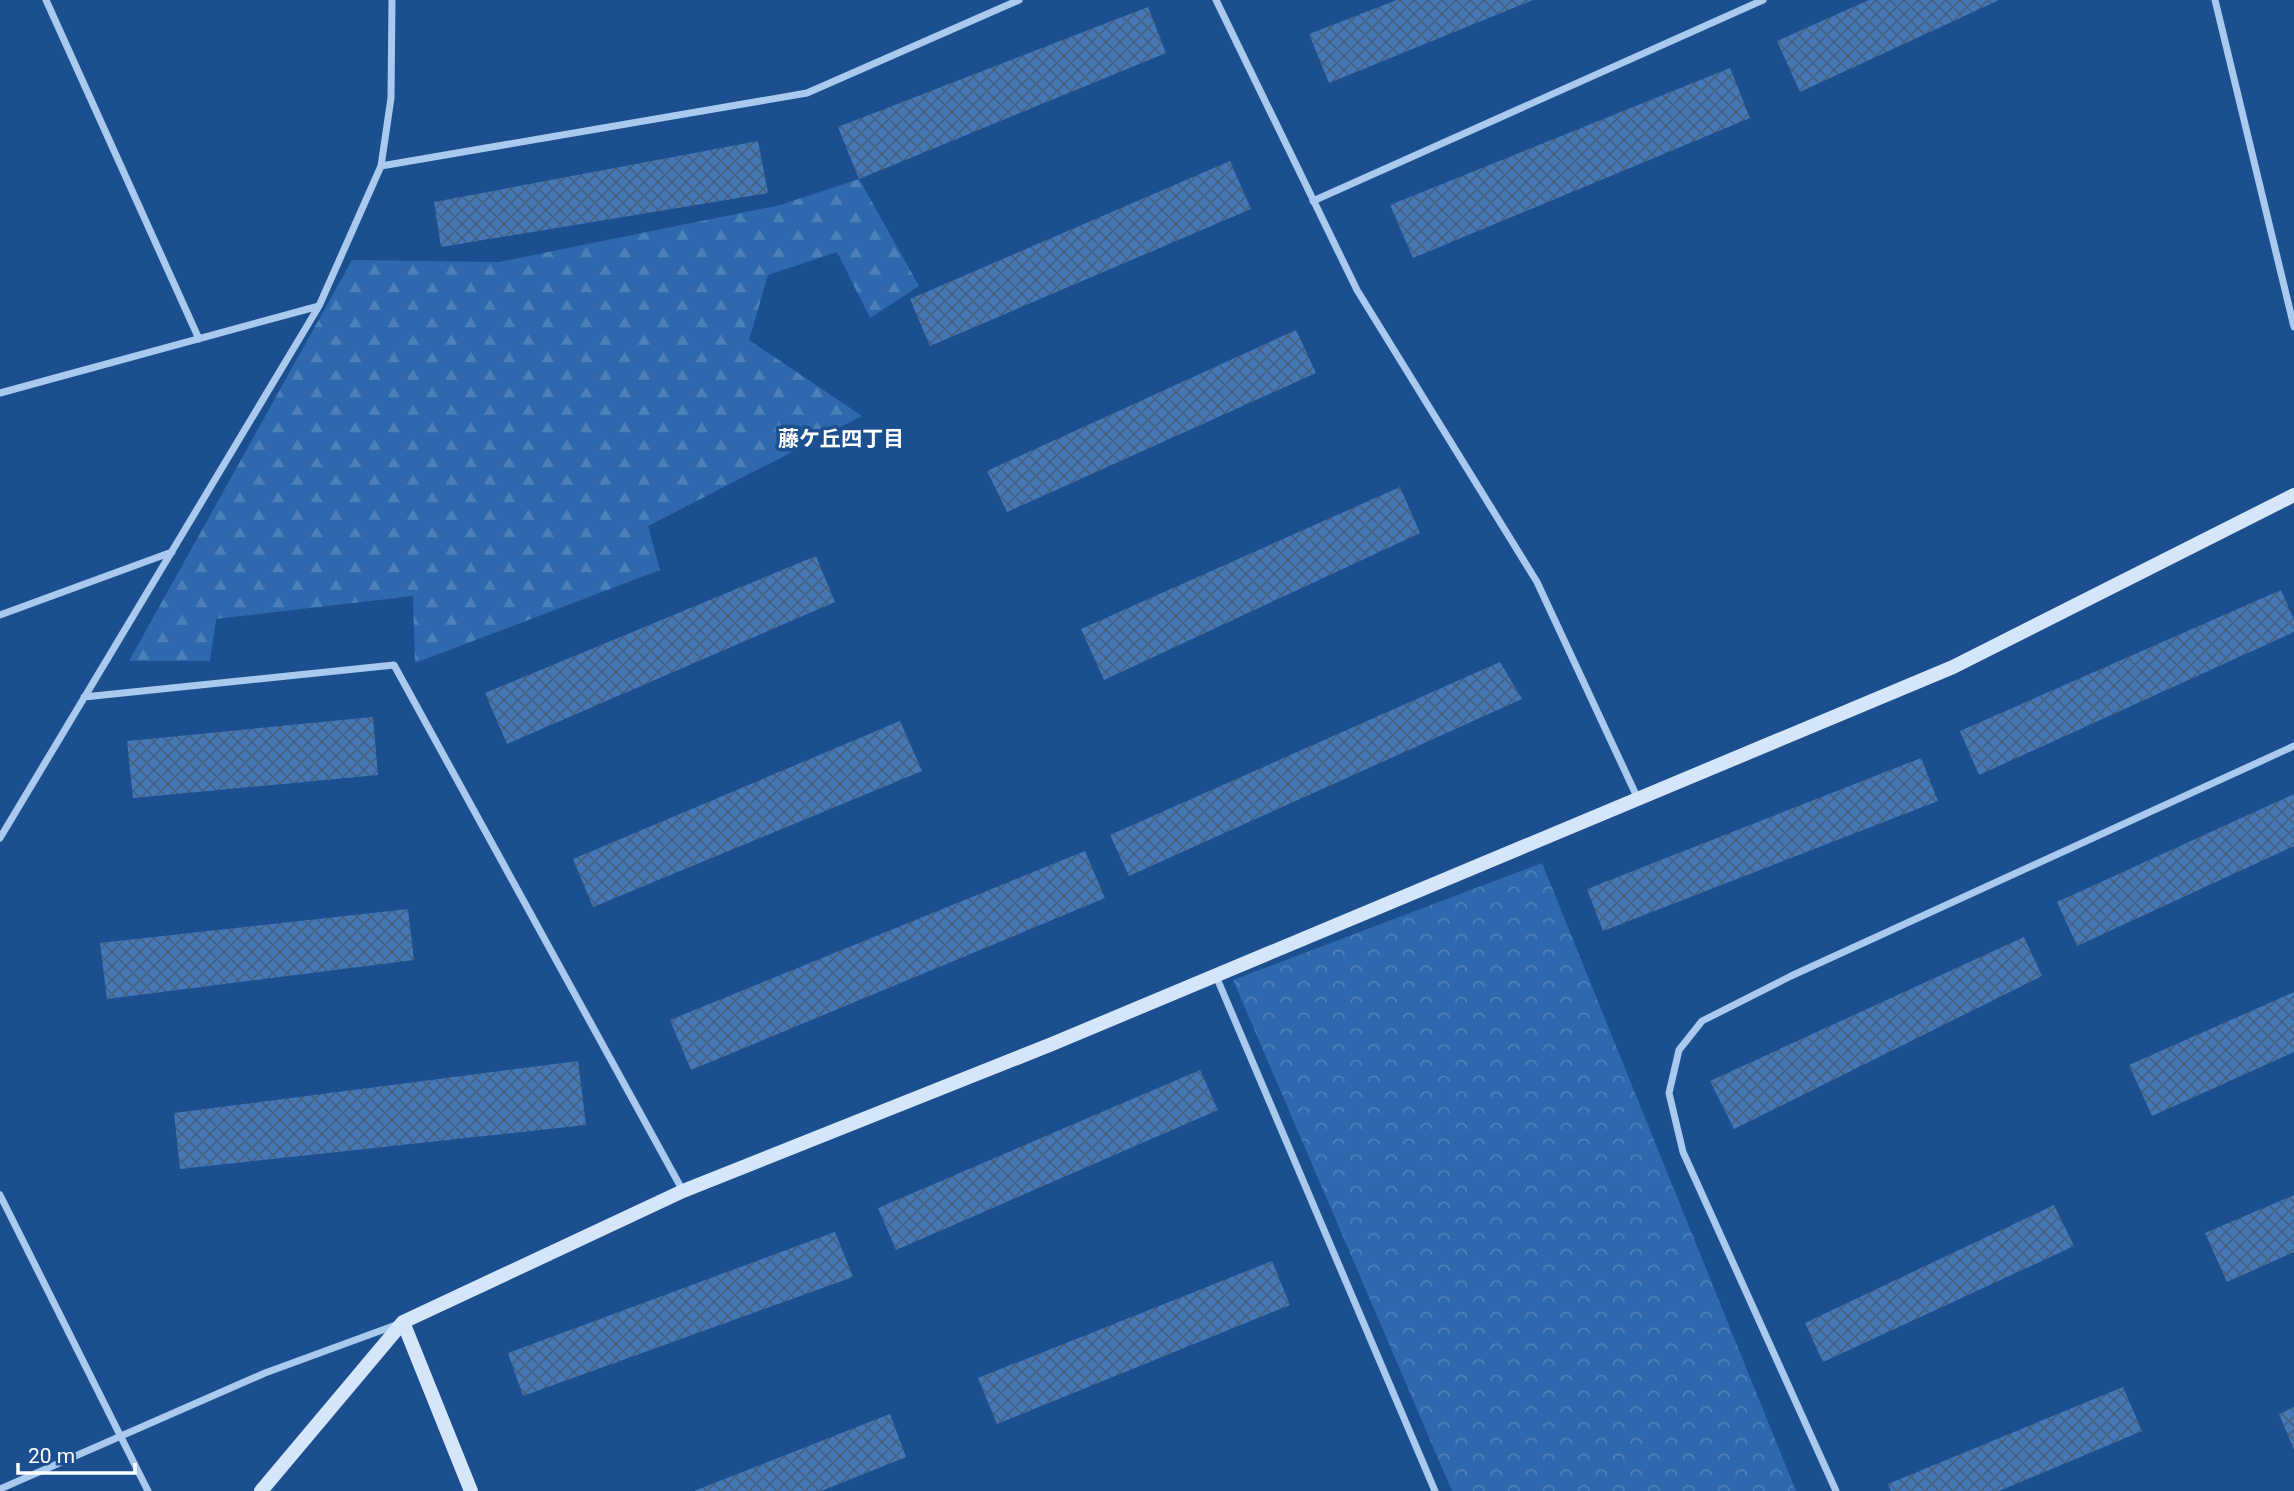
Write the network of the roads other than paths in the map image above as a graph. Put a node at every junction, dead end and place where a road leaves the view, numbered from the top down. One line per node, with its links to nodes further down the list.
1 (46, 0): 11 (street)
2 (392, 0): 7 (street)
3 (1019, 0): 7 (street)
4 (1216, 0): 8 (street)
5 (1763, 0): 8 (street)
6 (2215, 0): 10 (street)
7 (381, 166): 9 (street)
8 (1314, 201): 18 (street)
9 (319, 306): 11 (street); 14 (street)
10 (2294, 327)
11 (199, 339): 12 (street)
12 (0, 393)
13 (2294, 495): 18 (street)
14 (172, 552): 15 (street); 16 (street)
15 (0, 615)
16 (85, 697): 19 (street); 21 (street)
17 (2294, 746): 30 (street)
18 (1638, 800): 20 (street)
19 (0, 838)
20 (1216, 976): 21 (street); 29 (street)
21 (683, 1191): 23 (street)
22 (0, 1195): 24 (street)
23 (403, 1322): 24 (street); 27 (street); 28 (street)
24 (120, 1436): 25 (street); 26 (street)
25 (0, 1489)
26 (148, 1491)
27 (261, 1491)
28 (471, 1491)
29 (1435, 1491)
30 (1836, 1491)

